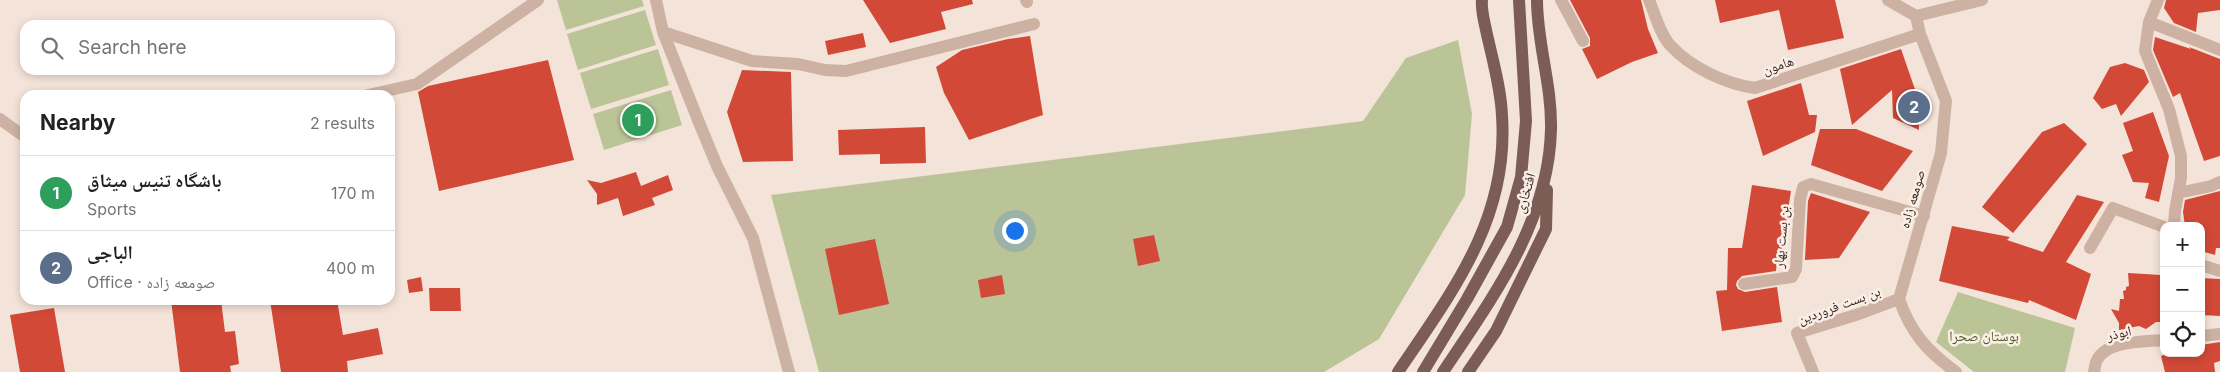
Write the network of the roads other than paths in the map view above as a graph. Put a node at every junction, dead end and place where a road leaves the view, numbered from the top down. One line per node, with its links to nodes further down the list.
1 (538, 0): 18 (street)
2 (656, 0): 14 (street)
3 (1482, 0): 37 (main road)
4 (1519, 0): 38 (main road, افتخاری)
5 (1537, 0): 21 (main road, افتخاری)
6 (1561, 0): 16 (street)
7 (1649, 0): 15 (street, هامون)
8 (1888, 0): 11 (street)
9 (1982, 0): 11 (street)
10 (2158, 0): 12 (street)
11 (1916, 16): 15 (street, صومعه زاده)
12 (2149, 22): 17 (street); 23 (street)
13 (1034, 24): 14 (street)
14 (663, 32): 36 (street)
15 (1920, 34): 24 (street, صومعه زاده)
16 (1583, 40)
17 (2220, 50)
18 (390, 90)
19 (0, 119): 20 (street)
20 (20, 133)
21 (1548, 174): 39 (main road, افتخاری); 40 (main road)
22 (2220, 182): 23 (street)
23 (2178, 193): 25 (street)
24 (1924, 216): 30 (street, بن بست بهار); 31 (street, صومعه زاده)
25 (2174, 222)
26 (2160, 226): 27 (street)
27 (2090, 248)
28 (2205, 266): 29 (street)
29 (2220, 271)
30 (1744, 284)
31 (1899, 299): 35 (street, بن بست فروردین); 41 (street)
32 (2220, 334): 33 (street)
33 (2205, 336)
34 (2160, 340): 42 (street, ابوذر)
35 (1809, 369)
36 (789, 372)
37 (1398, 372)
38 (1423, 372)
39 (1443, 372)
40 (1468, 372)
41 (1956, 372)
42 (2094, 372)

